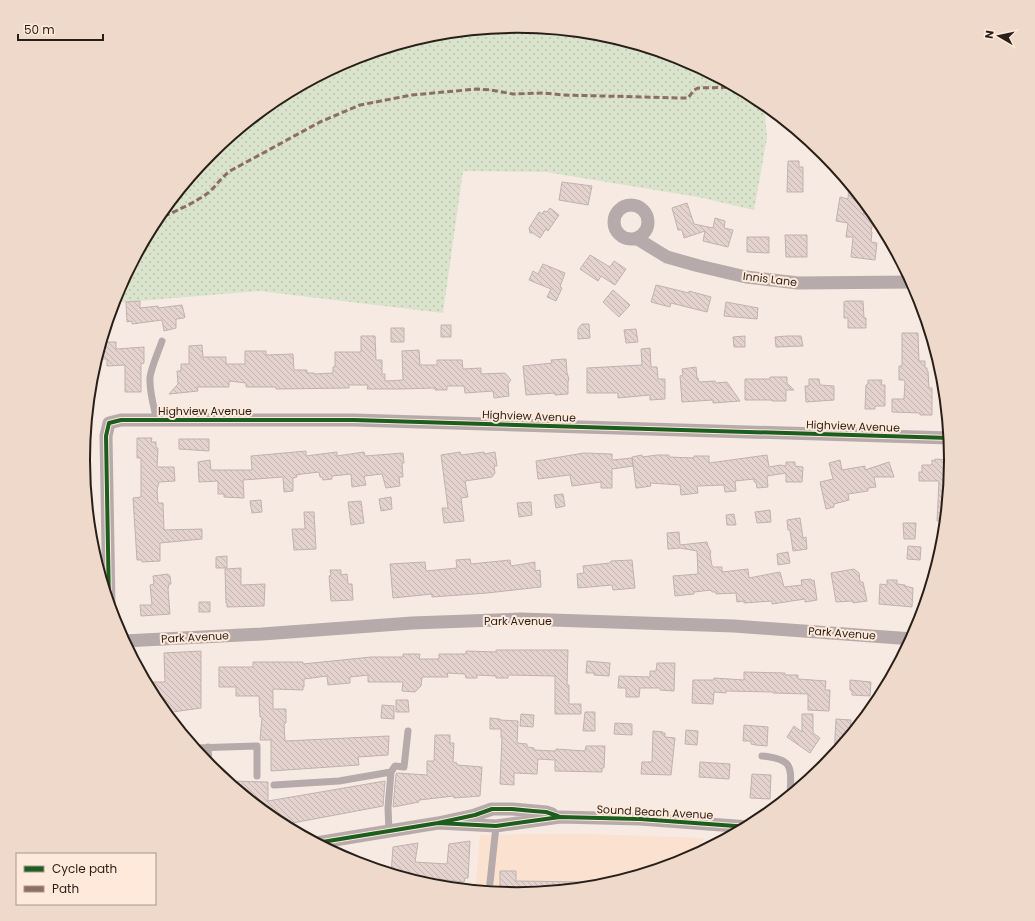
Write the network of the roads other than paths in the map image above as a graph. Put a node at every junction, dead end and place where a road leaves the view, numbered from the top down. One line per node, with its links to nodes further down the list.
1 (636, 238): 2 (street, Innis Lane)
2 (906, 282)
3 (162, 341): 4 (lane)
4 (157, 420): 5 (street, Highview Avenue); 6 (street, Highview Avenue)
5 (944, 438)
6 (109, 583)
7 (906, 638): 8 (street, Park Avenue)
8 (130, 641)
9 (408, 731): 14 (lane)
10 (208, 747): 11 (lane); 12 (lane); 15 (lane)
11 (201, 748)
12 (208, 756)
13 (762, 756): 17 (lane)
14 (391, 772): 16 (lane); 24 (lane)
15 (257, 776)
16 (274, 785)
17 (790, 789)
18 (501, 808): 19 (street, Sound Beach Avenue); 20 (street, Sound Beach Avenue); 22 (street)
19 (482, 813): 21 (street, Sound Beach Avenue); 22 (street)
20 (560, 817): 22 (street, Sound Beach Avenue); 23 (street, Sound Beach Avenue)
21 (438, 823): 22 (street, Sound Beach Avenue); 24 (street, Sound Beach Avenue)
22 (496, 825): 26 (lane)
23 (739, 826)
24 (389, 831): 25 (street, Sound Beach Avenue)
25 (324, 842)
26 (489, 887)

